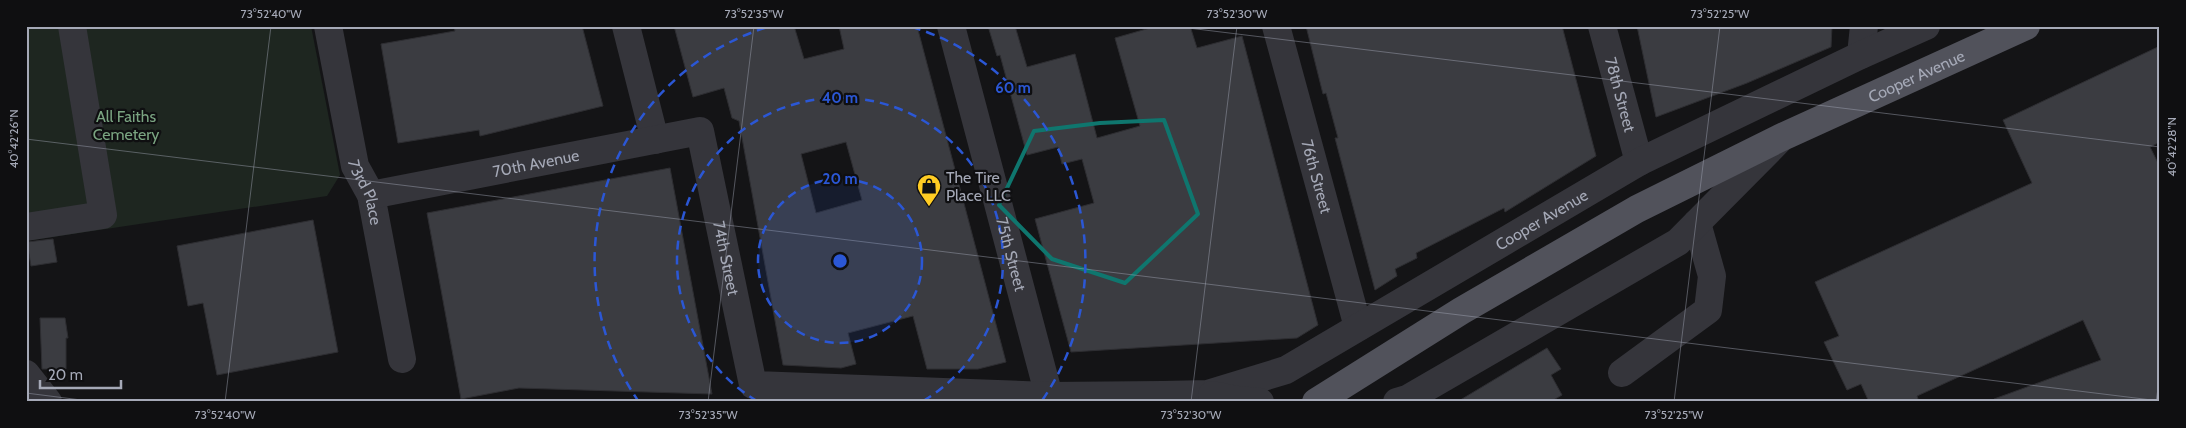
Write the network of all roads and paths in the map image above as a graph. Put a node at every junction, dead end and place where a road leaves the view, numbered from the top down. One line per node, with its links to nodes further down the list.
1 (72, 26): 17 (street)
2 (328, 26): 15 (street, 73rd Place)
3 (626, 26): 13 (street)
4 (951, 26): 23 (street, 75th Street)
5 (1276, 26): 18 (street, 76th Street)
6 (1602, 26): 14 (street, 78th Street)
7 (1864, 26): 10 (street)
8 (1926, 26): 10 (street, Cooper Avenue)
9 (2026, 26): 12 (main road, Cooper Avenue)
10 (1861, 54): 14 (street, Cooper Avenue)
11 (700, 131): 13 (street, 70th Avenue); 23 (street, 74th Street)
12 (1780, 138): 16 (street, Cooper Avenue); 26 (main road, Cooper Avenue)
13 (654, 140): 15 (street, 70th Avenue)
14 (1639, 162): 18 (street, Cooper Avenue)
15 (371, 196): 19 (street, 73rd Place)
16 (1697, 223): 20 (street); 27 (street, Cooper Avenue)
17 (26, 227)
18 (1358, 327): 22 (street, Cooper Avenue)
19 (402, 359)
20 (1622, 373)
21 (26, 374): 25 (street)
22 (1208, 394): 23 (street); 24 (street)
23 (1049, 396)
24 (1249, 401)
25 (48, 402)
26 (1316, 402)
27 (1397, 402)

